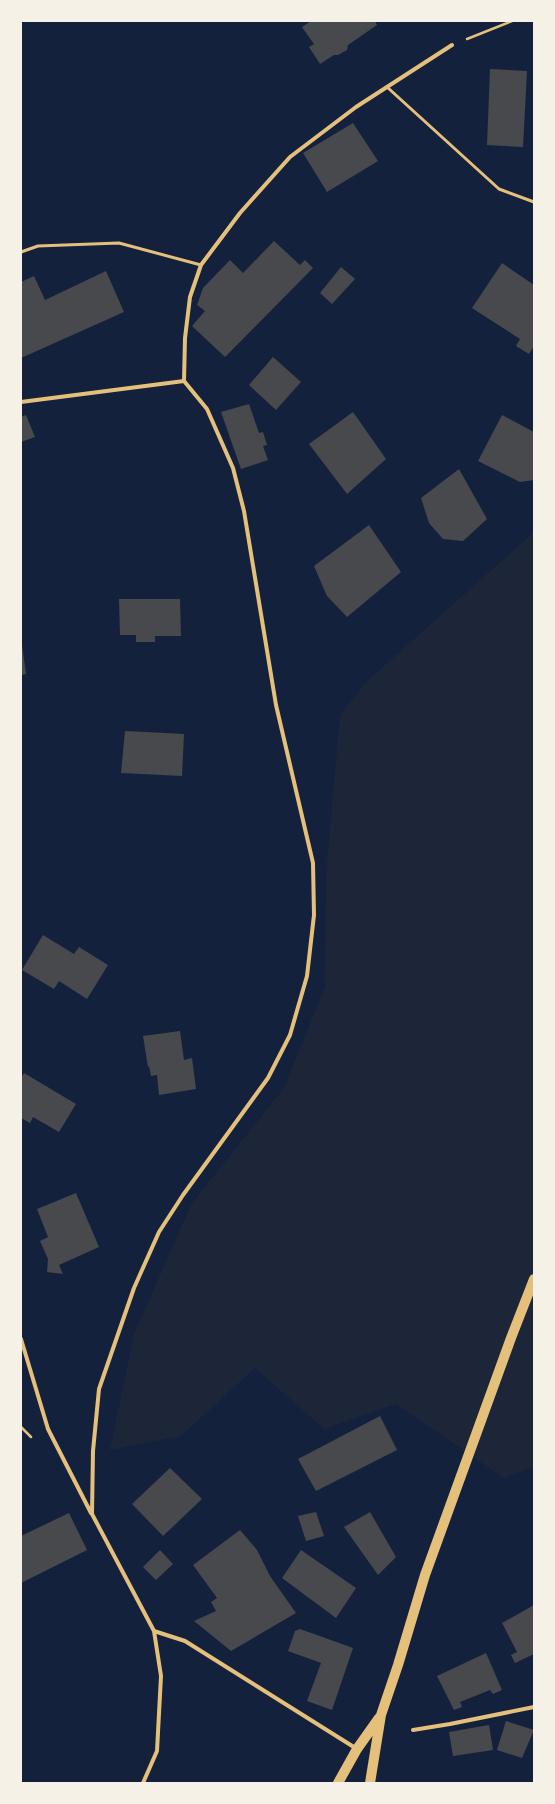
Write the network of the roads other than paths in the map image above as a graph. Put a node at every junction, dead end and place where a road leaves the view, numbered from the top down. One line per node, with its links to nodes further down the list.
1 (452, 45): 2 (street)
2 (387, 87): 3 (lane); 5 (street)
3 (534, 202)
4 (21, 252): 5 (lane)
5 (201, 265): 6 (street)
6 (184, 381): 7 (street); 10 (street)
7 (21, 402)
8 (534, 1279): 13 (main road)
9 (21, 1339): 10 (street)
10 (92, 1514): 11 (street)
11 (154, 1631): 15 (street); 16 (street)
12 (534, 1707): 14 (street)
13 (381, 1715): 15 (main road); 18 (main road)
14 (413, 1730)
15 (357, 1749): 17 (main road)
16 (143, 1783)
17 (338, 1783)
18 (370, 1783)

